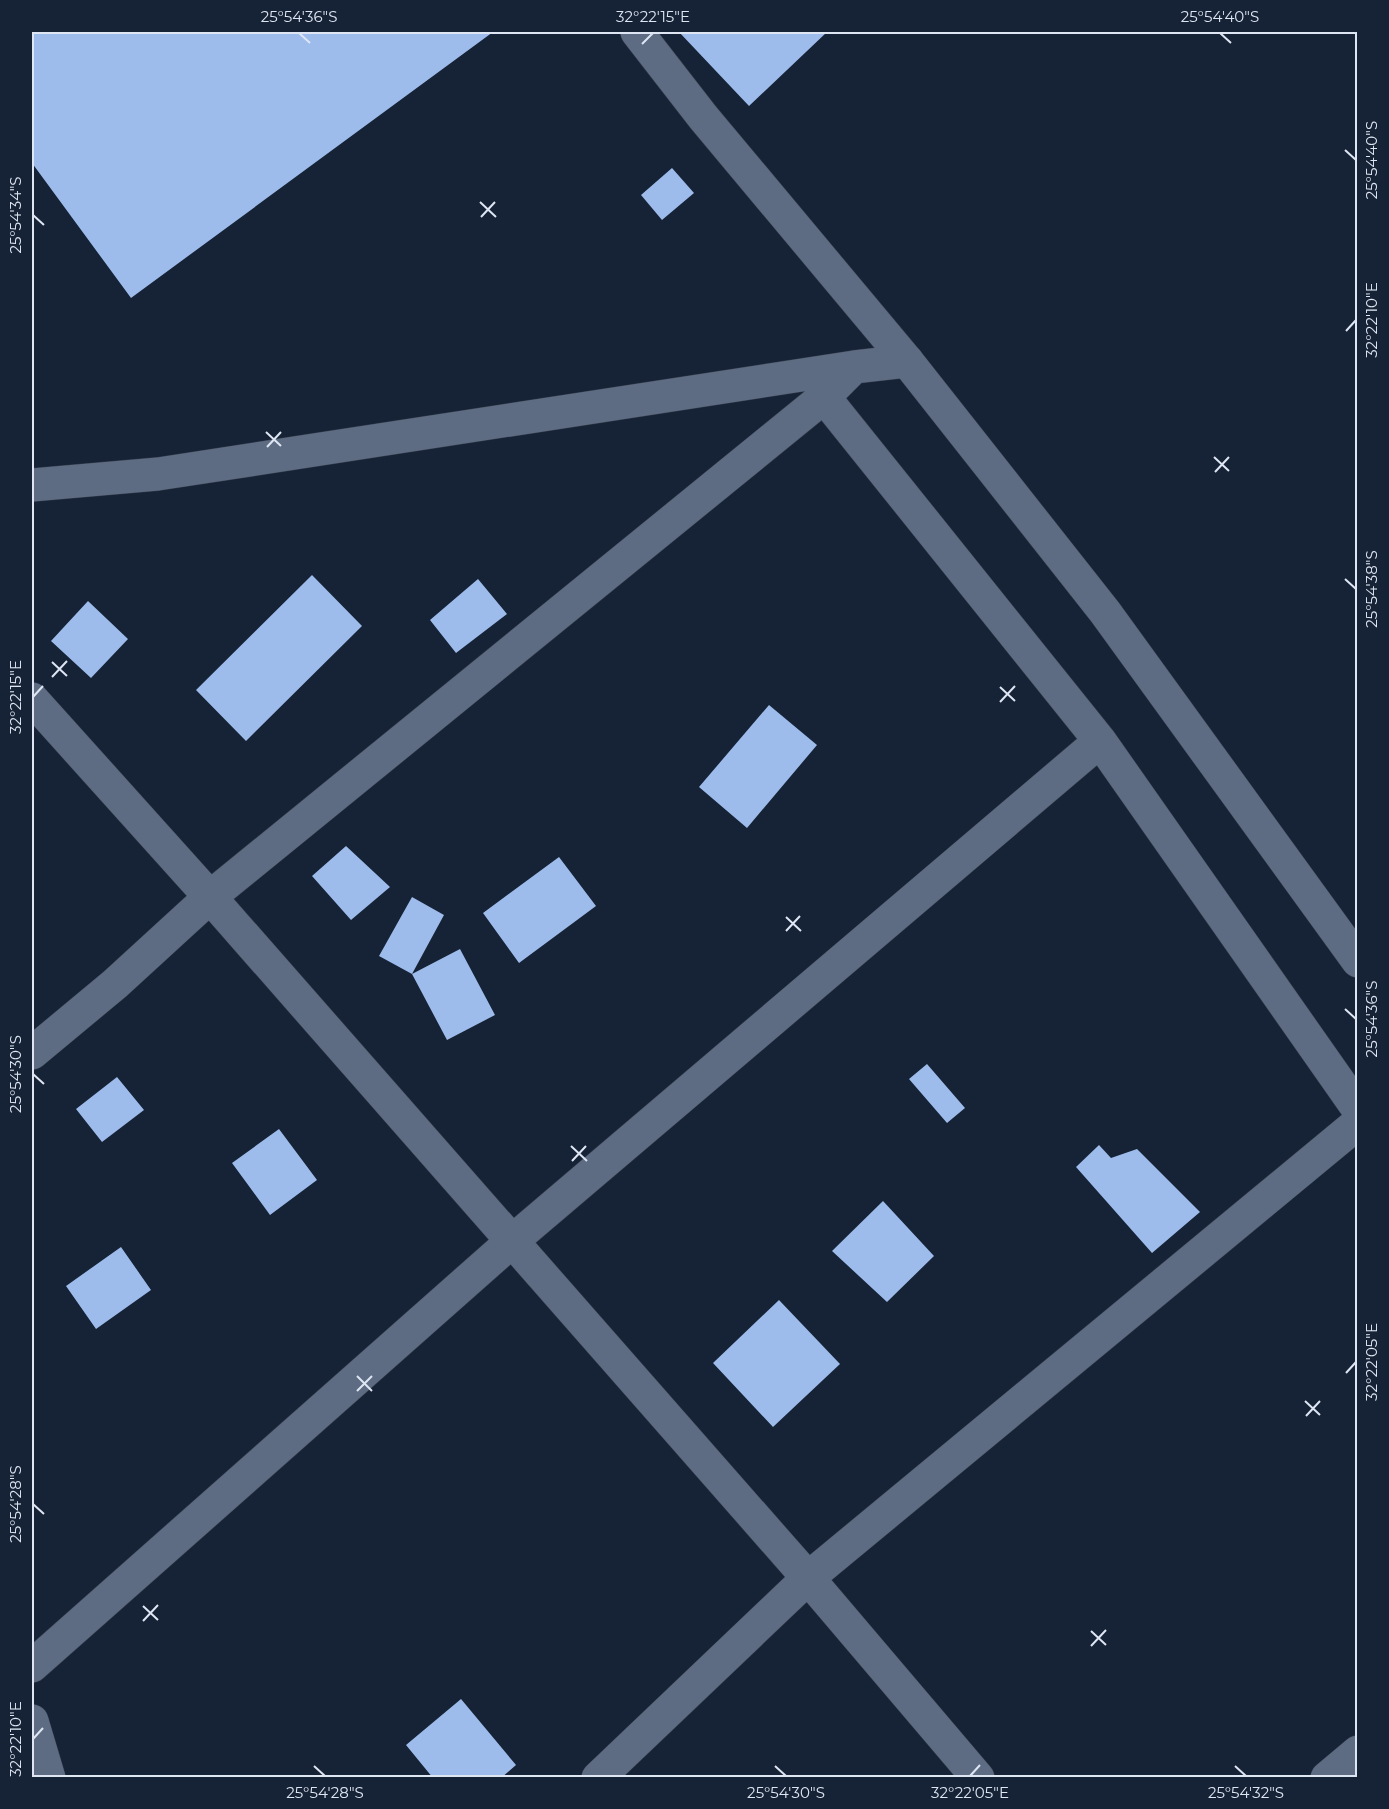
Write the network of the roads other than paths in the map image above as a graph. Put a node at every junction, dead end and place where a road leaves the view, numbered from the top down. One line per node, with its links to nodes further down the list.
1 (637, 32): 2 (street)
2 (907, 361): 3 (street); 9 (street)
3 (854, 366): 4 (street); 5 (street)
4 (824, 397): 7 (street); 8 (street)
5 (32, 485)
6 (32, 699): 8 (street)
7 (1100, 741): 11 (street); 13 (street)
8 (210, 897): 10 (street); 13 (street)
9 (1358, 961)
10 (32, 1053)
11 (1358, 1109)
12 (1358, 1123): 14 (street)
13 (511, 1242): 14 (street); 15 (street)
14 (808, 1578): 19 (street); 20 (street)
15 (32, 1665)
16 (32, 1721): 18 (street)
17 (1358, 1752): 21 (street)
18 (49, 1778)
19 (598, 1778)
20 (978, 1778)
21 (1327, 1778)

